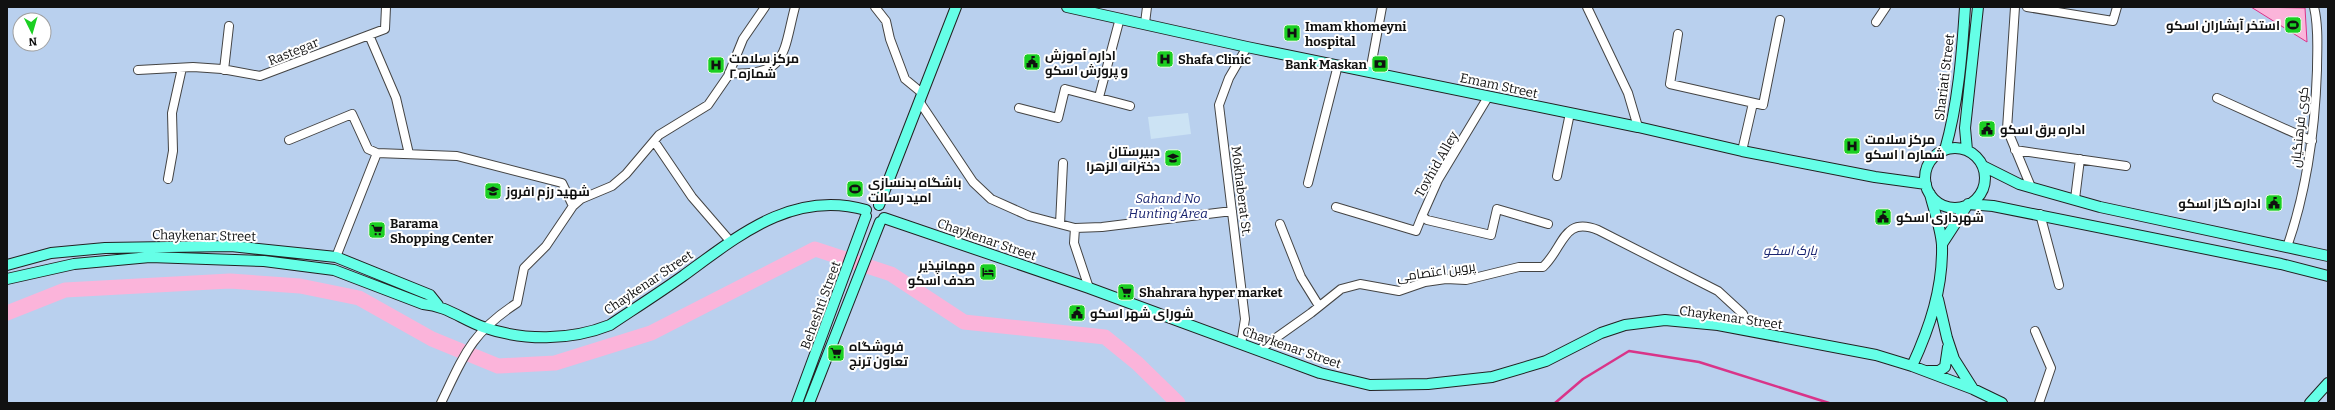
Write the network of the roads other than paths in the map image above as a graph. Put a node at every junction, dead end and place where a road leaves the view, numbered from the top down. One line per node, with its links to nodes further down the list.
1 (386, 7): 23 (street, Rastegar)
2 (765, 7): 29 (street)
3 (794, 7): 29 (street)
4 (875, 7): 31 (street)
5 (956, 7): 31 (main road)
6 (1067, 7): 17 (main road, Emam Street)
7 (1147, 7): 20 (street)
8 (1382, 7): 30 (street)
9 (1587, 7): 39 (street)
10 (1886, 7): 19 (street)
11 (1965, 7): 43 (main road, Shariati Street)
12 (1978, 7): 44 (main road, Shariati Street)
13 (2015, 7): 45 (street)
14 (2027, 7): 15 (street)
15 (2117, 7)
16 (2314, 7): 41 (street, کوی فرهنگیان)
17 (1120, 18): 20 (main road, Emam Street); 32 (street)
18 (1780, 20): 35 (street)
19 (1876, 22)
20 (1145, 23): 24 (main road, Emam Street)
21 (229, 26): 28 (street)
22 (1678, 34): 35 (street)
23 (369, 35): 28 (street, Rastegar); 48 (street)
24 (1247, 47): 25 (main road, Emam Street); 63 (street, Mokhaberat St.)
25 (1338, 65): 30 (main road, Emam Street); 55 (street)
26 (182, 68): 27 (street, Rastegar); 28 (street, Rastegar); 54 (street)
27 (138, 70)
28 (224, 70)
29 (730, 72): 42 (street)
30 (1370, 72): 33 (main road, Emam Street)
31 (921, 97): 60 (main road); 68 (street)
32 (1099, 97): 36 (street); 37 (street)
33 (1488, 97): 38 (main road, Emam Street); 66 (street, Tovhid Alley)
34 (2217, 98): 41 (street)
35 (1753, 103): 46 (street)
36 (1130, 106)
37 (1019, 108)
38 (1570, 113): 39 (main road, Emam Street); 53 (street)
39 (1638, 127): 46 (main road, Emam Street)
40 (289, 140): 47 (street)
41 (2312, 140): 74 (street, کوی فرهنگیان)
42 (654, 141): 61 (street); 72 (street)
43 (1945, 150): 44 (main road); 57 (main road)
44 (1967, 150): 51 (main road)
45 (2015, 150): 49 (street); 56 (street)
46 (1742, 151): 57 (main road, Emam Street)
47 (377, 153): 48 (street); 76 (street)
48 (409, 154): 61 (street)
49 (2080, 159): 52 (street); 58 (street)
50 (1063, 163): 68 (street)
51 (1983, 166): 56 (main road); 59 (main road)
52 (2126, 166)
53 (1557, 176)
54 (168, 179)
55 (1308, 183)
56 (2031, 187): 58 (main road)
57 (1928, 188): 59 (main road); 73 (main road)
58 (2074, 199): 74 (main road)
59 (1968, 204): 65 (main road); 73 (main road)
60 (879, 205): 64 (main road); 67 (main road)
61 (573, 206): 85 (street)
62 (1336, 207): 66 (street)
63 (1232, 211): 71 (street); 89 (street, Mokhaberat St.)
64 (866, 213): 67 (main road); 72 (main road, Chaykenar Street); 96 (main road, Beheshti Street)
65 (2040, 214): 78 (main road); 80 (street)
66 (1422, 216): 70 (street, Tovhid Alley)
67 (882, 220): 81 (main road, Chaykenar Street); 97 (main road, Beheshti Street)
68 (1060, 224): 71 (street)
69 (1280, 224): 84 (street)
70 (1548, 224)
71 (1075, 228): 81 (street)
72 (730, 241): 85 (main road, Chaykenar Street)
73 (1942, 244): 82 (main road)
74 (2287, 246): 75 (main road)
75 (2328, 256)
76 (336, 257): 77 (main road, Chaykenar Street); 83 (main road, Chaykenar Street)
77 (7, 265)
78 (2328, 276)
79 (7, 279): 83 (main road, Chaykenar Street)
80 (2059, 285)
81 (1089, 288): 89 (main road, Chaykenar Street)
82 (1938, 299): 88 (main road); 91 (main road)
83 (438, 305): 85 (main road, Chaykenar Street)
84 (1319, 306): 86 (street, پروین اعتصامی); 90 (street, پروین اعتصامی)
85 (484, 328): 95 (street)
86 (1746, 330): 90 (main road, Chaykenar Street); 91 (main road, Chaykenar Street)
87 (2035, 330): 99 (street)
88 (1948, 343): 92 (main road); 94 (main road)
89 (1241, 344): 90 (main road, Chaykenar Street)
90 (1259, 350)
91 (1912, 366): 92 (main road, Chaykenar Street)
92 (1924, 370): 94 (main road, Chaykenar Street)
93 (2328, 383): 100 (main road)
94 (1974, 389): 98 (main road, Chaykenar Street)
95 (441, 403)
96 (797, 403)
97 (810, 403)
98 (2002, 403)
99 (2039, 403)
100 (2310, 403)

